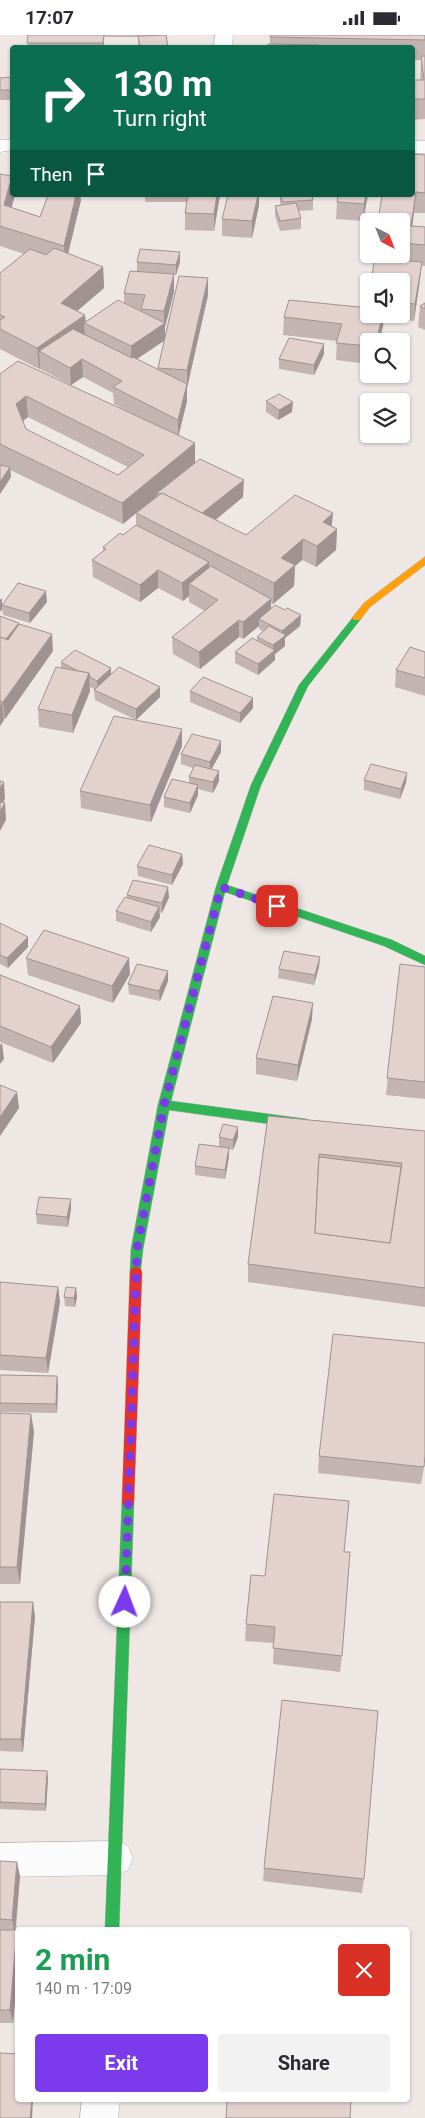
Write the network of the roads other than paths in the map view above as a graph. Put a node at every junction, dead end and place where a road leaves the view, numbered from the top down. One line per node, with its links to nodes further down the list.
1 (425, 560): 2 (street)
2 (221, 887): 3 (street); 4 (street)
3 (425, 961)
4 (164, 1105): 5 (street); 6 (street)
5 (319, 1125)
6 (116, 1858): 7 (street); 8 (street)
7 (0, 1860)
8 (112, 1927)
9 (101, 2102): 10 (street)
10 (99, 2118)

